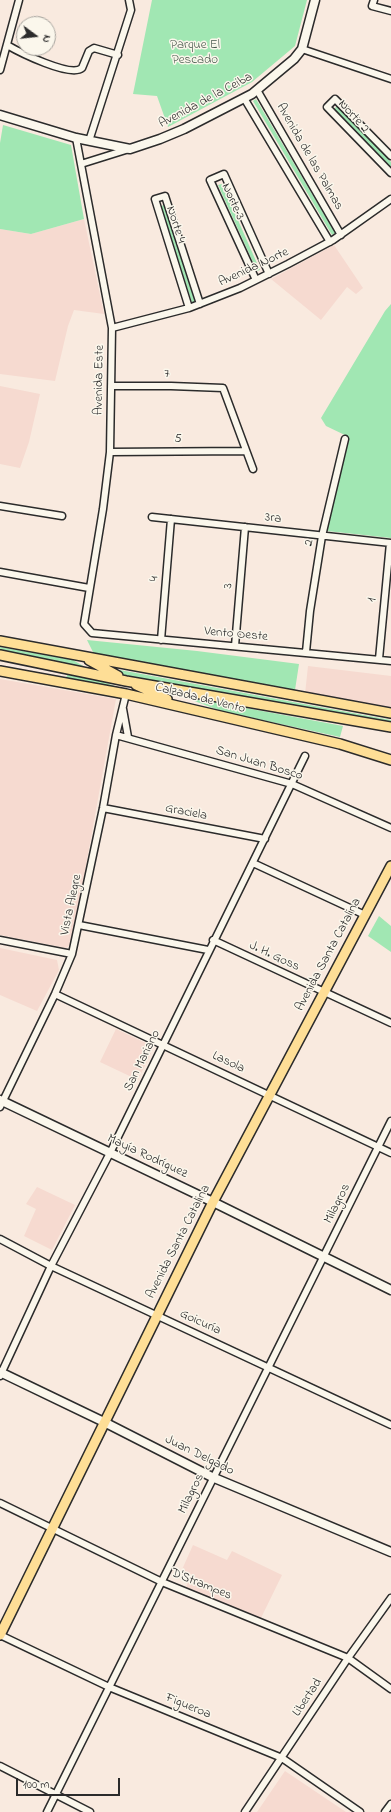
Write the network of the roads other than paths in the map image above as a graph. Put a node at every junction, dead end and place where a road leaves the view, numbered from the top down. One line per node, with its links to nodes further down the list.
1 (19, 0): 6 (street)
2 (129, 0): 8 (street)
3 (315, 0): 7 (street, Avenida de la Ceiba)
4 (374, 0): 5 (street)
5 (391, 11)
6 (7, 45): 8 (street); 9 (street)
7 (302, 49): 10 (street); 11 (street, Avenida de la Ceiba)
8 (118, 55): 15 (street)
9 (0, 70)
10 (391, 78)
11 (257, 90): 12 (street, Avenida de la Ceiba); 21 (street, Avenida de las Palmas)
12 (244, 98): 16 (street, Avenida de la Ceiba); 22 (street, Avenida de las Palmas)
13 (0, 115): 14 (street)
14 (76, 138): 15 (street); 18 (street, Avenida Este)
15 (89, 142): 16 (street)
16 (130, 149): 18 (street, Avenida de la Ceiba)
17 (391, 156): 19 (street, Norte 2)
18 (81, 164): 27 (street, Avenida Este)
19 (391, 173)
20 (391, 199): 21 (street, Avenida Norte)
21 (342, 235): 22 (street, Avenida Norte)
22 (330, 242): 23 (street, Avenida Norte)
23 (269, 274): 24 (street, Avenida Norte); 24 (street, Norte 3)
24 (256, 280): 25 (street, Avenida Norte)
25 (200, 304): 26 (street, Avenida Norte); 26 (street, Norte 4)
26 (189, 308): 27 (street, Avenida Norte)
27 (112, 328): 28 (street, Avenida Este)
28 (111, 386): 30 (street, 7); 31 (street, Avenida Este)
29 (345, 439): 38 (street, 2)
30 (246, 451): 31 (street, 5); 32 (street)
31 (110, 452): 41 (street, Avenida Este)
32 (253, 469)
33 (0, 506): 34 (street)
34 (62, 516)
35 (152, 517): 36 (street, 3ra)
36 (171, 519): 37 (street, 3ra); 43 (street, 4)
37 (245, 527): 38 (street, 3ra); 45 (street, 3)
38 (322, 536): 39 (street, 3ra); 46 (street, 2)
39 (390, 543): 49 (street, 1)
40 (0, 572): 41 (street)
41 (89, 588): 42 (street, Avenida Este)
42 (84, 624): 43 (street, Vento Oeste)
43 (161, 640): 45 (street, Vento Oeste)
44 (0, 641): 48 (main road, Calzada de Vento)
45 (234, 646): 46 (street, Vento Oeste)
46 (306, 652): 49 (street, Vento Oeste)
47 (0, 655): 52 (main road, Calzada de Vento)
48 (85, 657): 52 (main road); 55 (main road, Calzada de Vento)
49 (379, 660): 50 (street, Vento Oeste)
50 (391, 661)
51 (0, 671): 53 (main road, Calzada de Vento)
52 (126, 681): 56 (main road); 57 (main road, Calzada de Vento)
53 (126, 694): 54 (street, Vista Alegre); 56 (main road, Calzada de Vento)
54 (122, 707): 58 (street, Vista Alegre); 59 (street)
55 (391, 713)
56 (215, 716): 61 (main road, Calzada de Vento)
57 (391, 727)
58 (116, 735): 59 (street, San Juan Bosco); 63 (street, Vista Alegre)
59 (128, 737): 62 (street, San Juan Bosco)
60 (305, 756): 62 (street, San Mariano)
61 (391, 760)
62 (292, 784): 64 (street, San Juan Bosco); 65 (street, San Mariano)
63 (103, 808): 65 (street, Graciela); 69 (street, Vista Alegre)
64 (391, 828)
65 (265, 840): 66 (street, San Mariano)
66 (253, 863): 68 (street); 71 (street, San Mariano)
67 (391, 866): 68 (main road, Avenida Santa Catalina)
68 (365, 915): 74 (main road, Avenida Santa Catalina)
69 (79, 925): 72 (street); 73 (street, Vista Alegre)
70 (0, 940): 73 (street)
71 (213, 940): 72 (street, San Mariano); 74 (street, J. H. Goss)
72 (208, 950): 77 (street, San Mariano)
73 (72, 954): 75 (street, Vista Alegre)
74 (324, 992): 76 (street, J. H. Goss); 78 (main road, Avenida Santa Catalina)
75 (55, 994): 77 (street, Lasola); 79 (street, Vista Alegre)
76 (391, 1024)
77 (163, 1045): 78 (street, Lasola); 82 (street, San Mariano)
78 (270, 1095): 81 (street, Lasola); 84 (main road, Avenida Santa Catalina)
79 (1, 1103): 82 (street, Mayía Rodríguez)
80 (391, 1121): 81 (street, Milagros)
81 (378, 1147): 83 (street, Lasola); 86 (street, Milagros)
82 (110, 1153): 84 (street, Mayía Rodríguez); 87 (street, San Mariano)
83 (391, 1153)
84 (213, 1202): 86 (street, Mayía Rodríguez); 89 (main road, Avenida Santa Catalina)
85 (0, 1239): 87 (street, Goicuría)
86 (324, 1257): 88 (street, Mayía Rodríguez); 90 (street, Milagros)
87 (51, 1266): 89 (street, Goicuría); 91 (street, San Mariano)
88 (391, 1290)
89 (157, 1315): 90 (street, Goicuría); 92 (main road, Avenida Santa Catalina)
90 (267, 1368): 93 (street, Goicuría); 94 (street, Milagros)
91 (0, 1374): 92 (street, Juan Delgado)
92 (104, 1422): 94 (street, Juan Delgado); 96 (main road, Avenida Santa Catalina)
93 (391, 1425)
94 (212, 1477): 97 (street, Juan Delgado); 98 (street, Milagros)
95 (0, 1503): 96 (street, D'Strampes)
96 (52, 1528): 98 (street, D'Strampes); 100 (main road, Avenida Santa Catalina)
97 (391, 1552)
98 (162, 1582): 101 (street, D'Strampes); 102 (street, Milagros)
99 (391, 1598): 101 (street, Libertad)
100 (0, 1635): 102 (street, Figueroa)
101 (348, 1658): 103 (street, D'Strampes); 104 (street, Libertad)
102 (109, 1688): 104 (street, Figueroa); 106 (street, Milagros)
103 (391, 1689)
104 (282, 1758): 110 (street, Libertad); 111 (street, Figueroa)
105 (0, 1766): 106 (street)
106 (55, 1794): 108 (street, Milagros); 109 (street)
107 (391, 1804): 112 (street)
108 (46, 1812)
109 (90, 1812)
110 (245, 1812)
111 (360, 1812)
112 (385, 1812)

